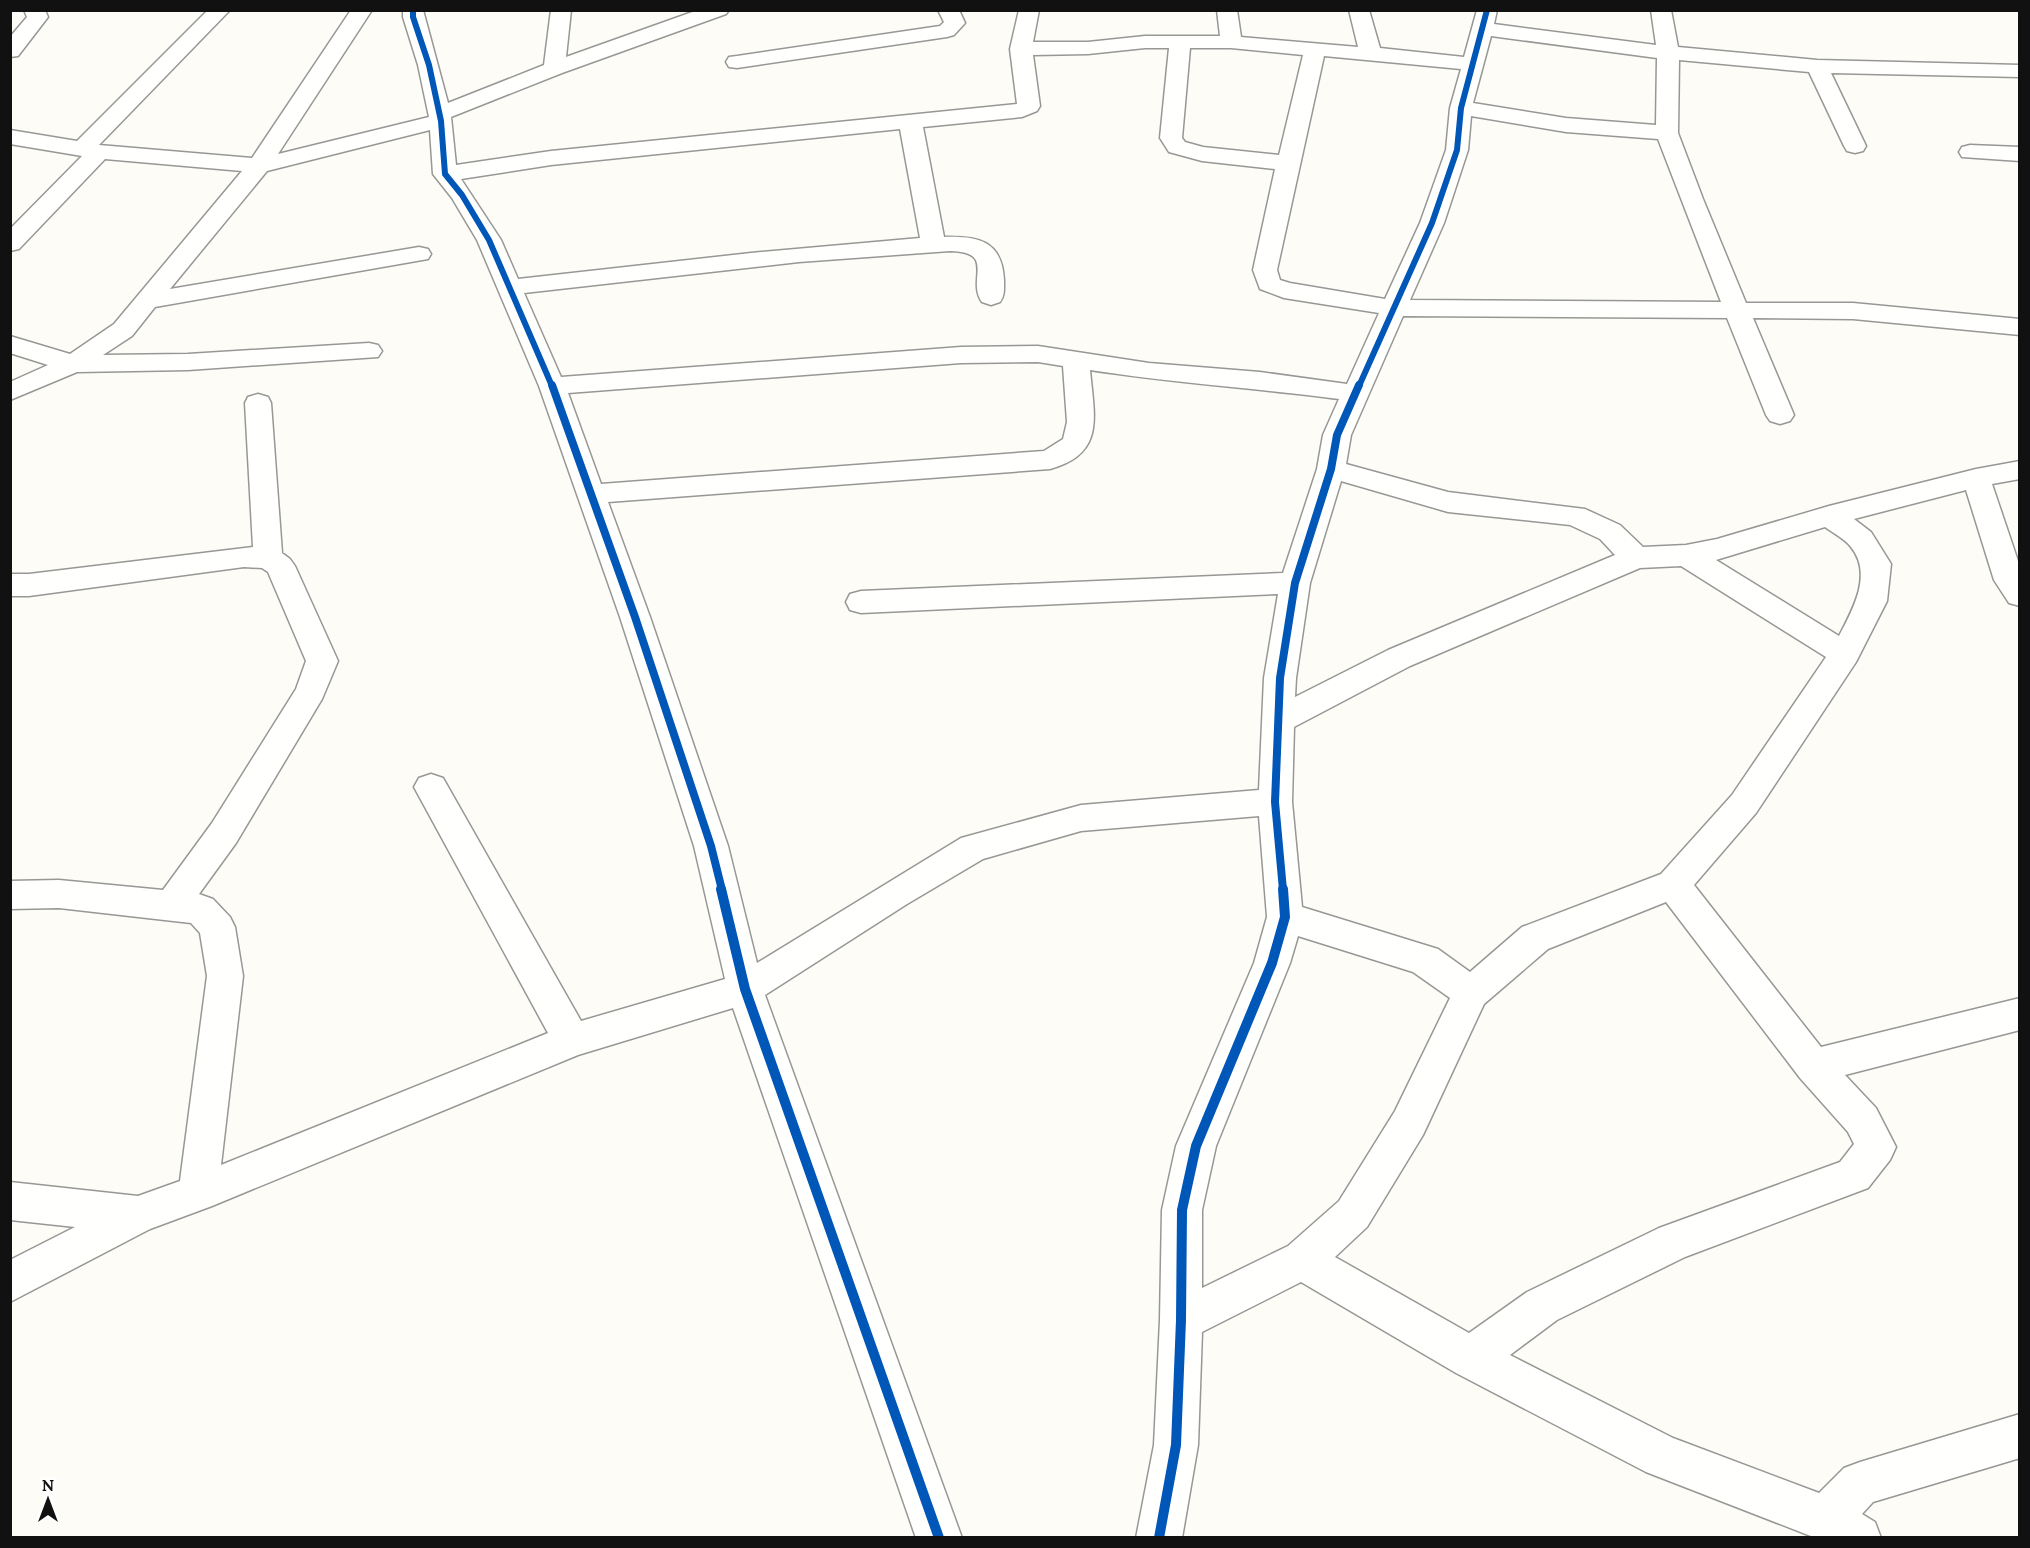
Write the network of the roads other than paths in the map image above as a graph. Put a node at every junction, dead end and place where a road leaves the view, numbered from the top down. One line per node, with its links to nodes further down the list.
1 (34, 10): 17 (street)
2 (362, 10): 35 (street)
3 (413, 10): 26 (street)
4 (561, 10): 23 (street)
5 (719, 10): 23 (street)
6 (948, 10): 20 (street)
7 (1029, 10): 15 (street)
8 (1227, 10): 14 (street)
9 (1359, 10): 19 (street)
10 (1661, 10): 18 (street)
11 (219, 11): 31 (street)
12 (1485, 20): 18 (street); 21 (street)
13 (1180, 42): 14 (street); 15 (street); 34 (street)
14 (1231, 42): 16 (street)
15 (1021, 49): 27 (street)
16 (1315, 50): 19 (street); 34 (street)
17 (10, 51)
18 (1668, 53): 22 (street); 28 (street)
19 (1371, 54): 21 (street)
20 (737, 62)
21 (1474, 64): 25 (street)
22 (1817, 66): 24 (street); 30 (street)
23 (554, 68): 26 (street)
24 (2019, 71)
25 (1461, 108): 28 (street); 43 (street)
26 (440, 118): 35 (street); 36 (street)
27 (910, 120): 36 (street); 38 (street)
28 (1667, 133): 44 (street)
29 (10, 137): 31 (street)
30 (1855, 146)
31 (90, 150): 35 (street); 37 (street)
32 (1970, 152): 33 (street)
33 (2019, 154)
34 (1288, 163): 43 (street)
35 (259, 166): 42 (street)
36 (445, 174): 40 (street)
37 (10, 244)
38 (933, 244): 40 (street); 41 (street)
39 (419, 254): 42 (street)
40 (510, 287): 50 (street)
41 (992, 297)
42 (147, 301): 49 (street)
43 (1395, 308): 44 (street); 52 (street)
44 (1736, 310): 45 (street); 54 (street)
45 (2019, 327)
46 (10, 344): 49 (street)
47 (369, 351): 49 (street)
48 (1076, 358): 50 (street); 52 (street); 58 (street)
49 (73, 364): 51 (street)
50 (552, 386): 58 (street)
51 (10, 392)
52 (1354, 393): 55 (street)
53 (258, 403): 61 (street)
54 (1780, 414)
55 (1331, 469): 62 (street); 63 (street)
56 (2019, 470): 57 (street)
57 (1976, 478): 59 (street); 65 (street)
58 (589, 494): 75 (street)
59 (1829, 516): 60 (street); 67 (street)
60 (1686, 555): 62 (street); 67 (street)
61 (268, 558): 64 (street); 73 (street)
62 (1636, 558): 68 (street)
63 (1295, 583): 66 (street); 68 (street)
64 (10, 585)
65 (2019, 595)
66 (861, 602)
67 (1845, 654): 71 (street)
68 (1279, 720): 70 (street)
69 (431, 788): 78 (street)
70 (1275, 802): 74 (street); 75 (street)
71 (1673, 884): 76 (street); 79 (street)
72 (10, 895): 73 (street)
73 (172, 905): 80 (street)
74 (1285, 917): 76 (street); 85 (street)
75 (745, 989): 78 (street); 89 (street)
76 (1471, 993): 83 (street)
77 (2019, 1014): 79 (street)
78 (572, 1040): 80 (street)
79 (1813, 1066): 86 (street)
80 (198, 1193): 82 (street)
81 (10, 1201): 82 (street)
82 (138, 1215): 84 (street)
83 (1302, 1260): 85 (street); 86 (street)
84 (10, 1282)
85 (1181, 1320): 90 (street)
86 (1471, 1358): 88 (street)
87 (2019, 1436): 88 (street)
88 (1842, 1528)
89 (939, 1538)
90 (1159, 1538)

